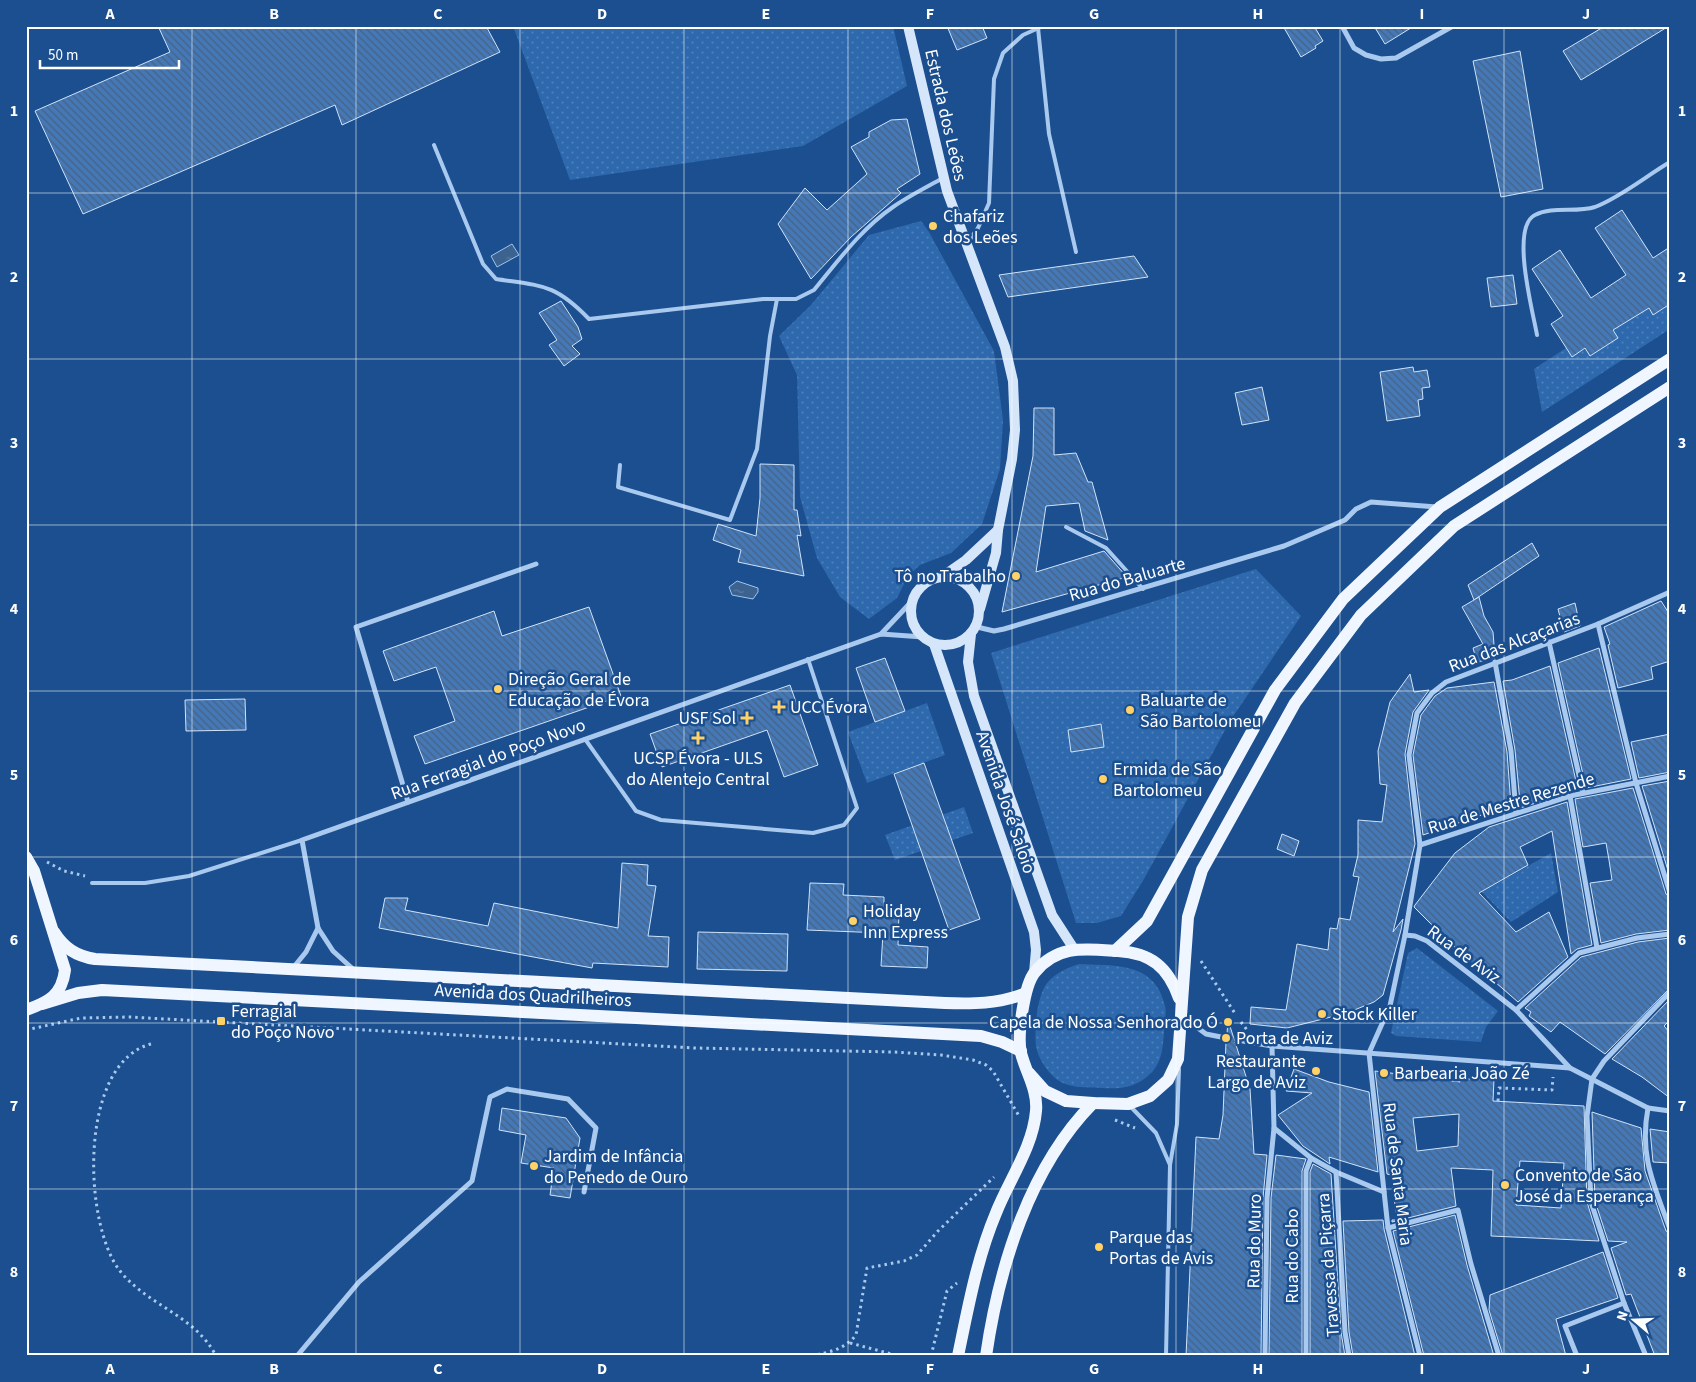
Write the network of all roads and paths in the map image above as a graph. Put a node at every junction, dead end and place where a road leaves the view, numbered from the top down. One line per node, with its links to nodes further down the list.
1 (908, 26): 7 (main road, Estrada dos Leões)
2 (1342, 26): 3 (street)
3 (1453, 26)
4 (1041, 27): 8 (lane); 9 (lane)
5 (434, 145): 10 (lane)
6 (1670, 162): 11 (lane)
7 (944, 177): 8 (main road, Estrada dos Leões); 10 (lane)
8 (966, 243): 17 (main road, Estrada dos Leões)
9 (1076, 252)
10 (777, 299): 14 (lane)
11 (1537, 335)
12 (1670, 359): 15 (main road)
13 (1670, 387): 60 (main road)
14 (620, 465)
15 (1440, 507): 20 (street, Rua do Baluarte); 52 (main road)
16 (1066, 527): 20 (lane)
17 (998, 530): 19 (main road); 23 (main road, Estrada dos Leões)
18 (536, 564): 37 (street)
19 (943, 576): 22 (main road); 23 (main road)
20 (1143, 589): 25 (street, Rua do Baluarte)
21 (1670, 592): 24 (street, Rua das Alcaçarias)
22 (913, 600): 26 (street); 27 (main road)
23 (980, 609): 25 (main road)
24 (1598, 624): 28 (street, Rua das Alcaçarias); 34 (street)
25 (974, 630): 29 (main road); 51 (main road, Avenida José Saloio)
26 (881, 634): 27 (street); 30 (street, Rua Ferragial do Poço Novo)
27 (923, 637): 29 (main road)
28 (1549, 642): 31 (street, Rua das Alcaçarias); 35 (street)
29 (934, 644): 56 (main road, Avenida José Saloio)
30 (808, 660): 32 (street, Rua Ferragial do Poço Novo); 32 (lane)
31 (1495, 662): 38 (street); 40 (street, Rua das Alcaçarias)
32 (585, 739): 37 (street, Rua Ferragial do Poço Novo)
33 (1670, 776): 34 (street, Rua de Mestre Rezende)
34 (1636, 783): 35 (street, Rua de Mestre Rezende); 45 (street)
35 (1583, 793): 36 (street, Rua de Mestre Rezende)
36 (1570, 796): 38 (street, Rua de Mestre Rezende); 50 (street)
37 (408, 802): 39 (street, Rua Ferragial do Poço Novo)
38 (1516, 812): 40 (street, Rua de Mestre Rezende)
39 (302, 840): 44 (lane); 46 (street)
40 (1420, 845): 49 (street, Rua das Alcaçarias)
41 (26, 857): 47 (main road)
42 (44, 859): 44 (path)
43 (92, 882): 44 (lane)
44 (105, 883)
45 (1670, 893)
46 (318, 928): 54 (street); 55 (street)
47 (54, 932): 54 (main road, Avenida dos Quadrilheiros); 59 (main road)
48 (1670, 934): 50 (street)
49 (1405, 935): 62 (street, Rua de Aviz); 70 (street, Rua de Aviz)
50 (1597, 948): 62 (street)
51 (1074, 949): 52 (main road); 56 (main road)
52 (1115, 951): 60 (main road)
53 (1199, 957): 63 (path)
54 (291, 969): 55 (main road, Avenida dos Quadrilheiros)
55 (357, 973): 58 (main road, Avenida dos Quadrilheiros)
56 (1034, 973): 58 (main road)
57 (1670, 992): 75 (street)
58 (1024, 994): 69 (main road)
59 (42, 1004): 61 (main road, Avenida dos Quadrilheiros); 69 (main road, Avenida dos Quadrilheiros)
60 (1180, 1008): 65 (street); 71 (main road)
61 (26, 1010)
62 (1516, 1010): 73 (street, Rua de Aviz)
63 (1236, 1015)
64 (26, 1030): 81 (path)
65 (1226, 1038)
66 (1237, 1040): 68 (street, Rua de Aviz)
67 (151, 1044): 95 (path)
68 (1272, 1046): 70 (street, Rua de Aviz); 83 (street, Rua do Muro)
69 (1021, 1051): 74 (main road)
70 (1369, 1053): 72 (street, Rua de Aviz); 90 (street, Rua de Santa Maria)
71 (1178, 1059): 78 (main road); 86 (lane)
72 (1553, 1066): 73 (street, Rua de Aviz); 76 (path)
73 (1570, 1068): 75 (street, Rua de Aviz)
74 (1029, 1073): 77 (main road); 99 (main road)
75 (1592, 1079): 79 (street, Rua de Aviz); 93 (street)
76 (1498, 1101)
77 (1093, 1103): 78 (main road); 100 (main road)
78 (1128, 1104): 86 (lane)
79 (1648, 1108): 80 (street, Rua de Aviz); 92 (street)
80 (1670, 1111)
81 (1021, 1119)
82 (1112, 1120): 84 (path)
83 (1274, 1128): 85 (street); 102 (street, Rua do Muro)
84 (1138, 1131)
85 (1311, 1158): 87 (street); 103 (street, Rua do Cabo)
86 (1170, 1165): 101 (lane)
87 (1336, 1172): 90 (street); 104 (street, Travessa da Piçarra)
88 (997, 1174): 94 (path)
89 (584, 1192): 96 (street)
90 (1384, 1192): 91 (street, Rua de Santa Maria)
91 (1388, 1228): 105 (street, Rua de Santa Maria); 106 (street)
92 (1670, 1229)
93 (1624, 1303): 107 (street); 108 (street)
94 (850, 1343): 97 (path); 98 (path)
95 (216, 1356)
96 (297, 1356)
97 (811, 1356)
98 (899, 1356)
99 (958, 1356)
100 (986, 1356)
101 (1166, 1356)
102 (1265, 1356)
103 (1306, 1356)
104 (1349, 1356)
105 (1420, 1356)
106 (1499, 1356)
107 (1576, 1356)
108 (1646, 1356)

